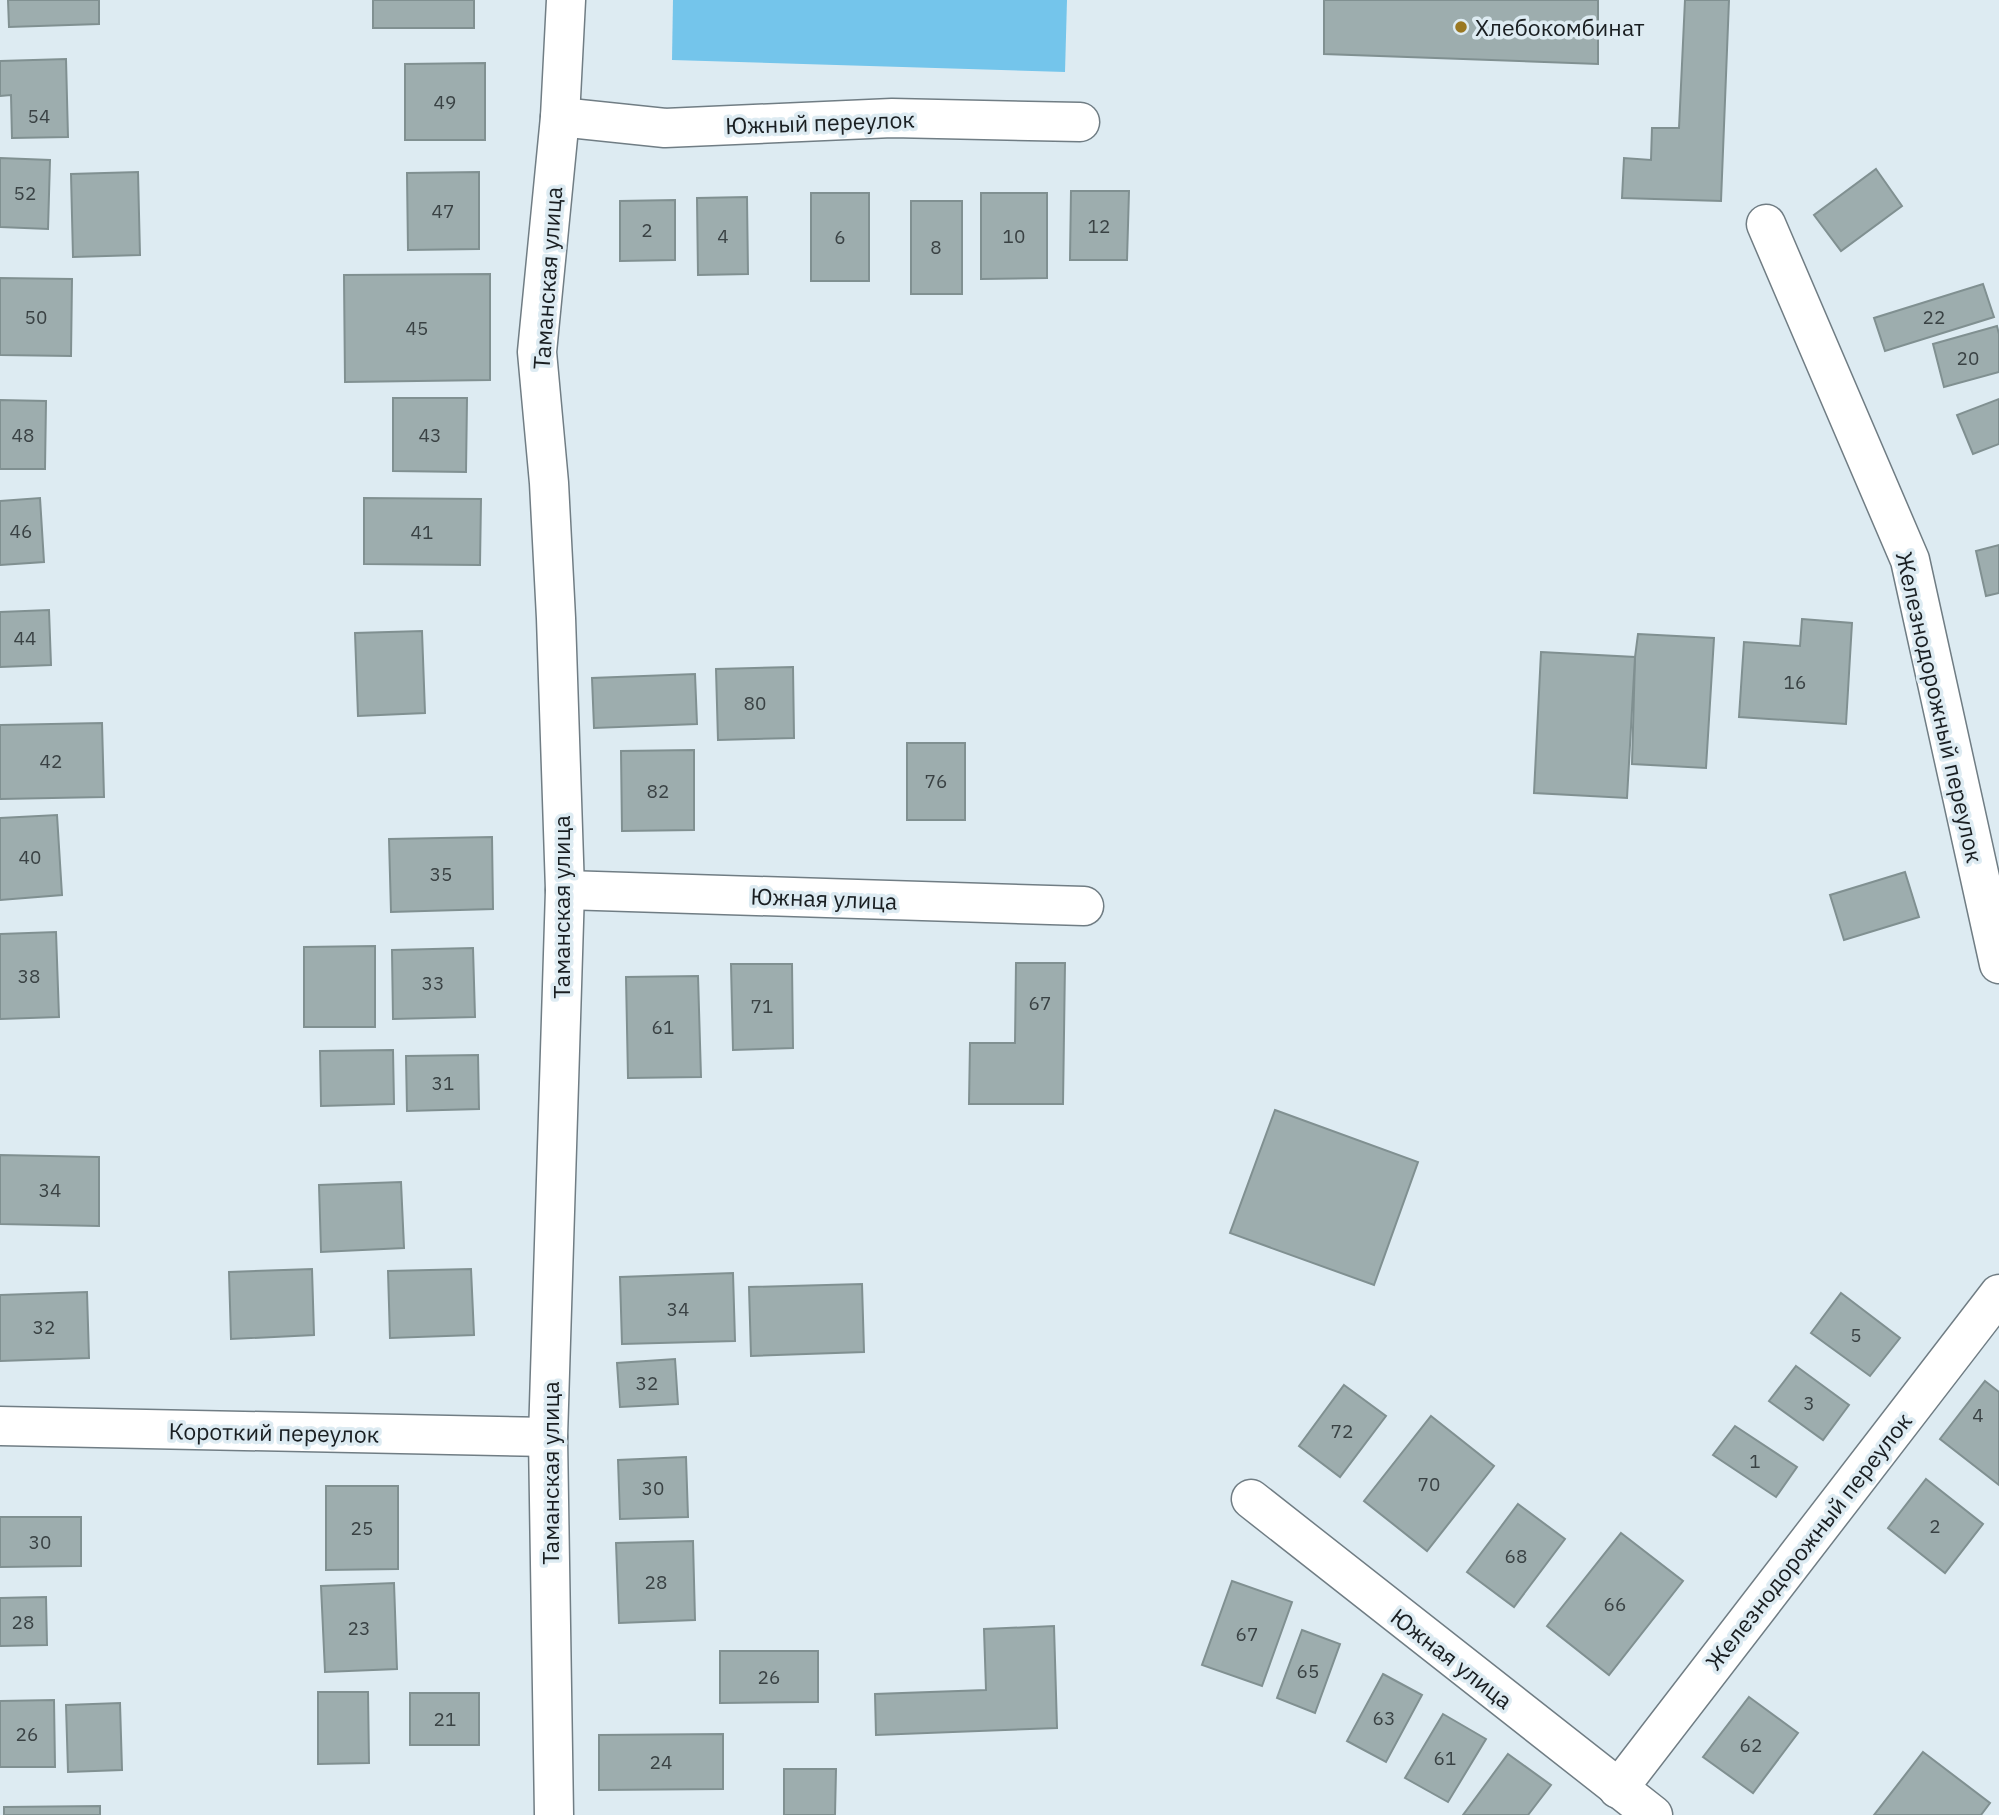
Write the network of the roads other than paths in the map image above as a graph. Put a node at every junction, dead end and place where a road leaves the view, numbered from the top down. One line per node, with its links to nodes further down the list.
1 (566, 0): 2 (street, Таманская улица)
2 (560, 117): 3 (street, Южный переулок); 5 (street, Таманская улица)
3 (1080, 122)
4 (1766, 224): 7 (street, Железнодорожный переулок)
5 (565, 890): 6 (street, Южная улица); 10 (street, Таманская улица)
6 (1084, 906)
7 (1999, 964)
8 (1999, 1294): 12 (street, Железнодорожный переулок)
9 (0, 1426): 10 (street, Короткий переулок)
10 (548, 1437): 13 (street, Таманская улица)
11 (1251, 1499): 12 (street, Южная улица)
12 (1618, 1789): 14 (street, Южная улица)
13 (554, 1815)
14 (1653, 1815)

